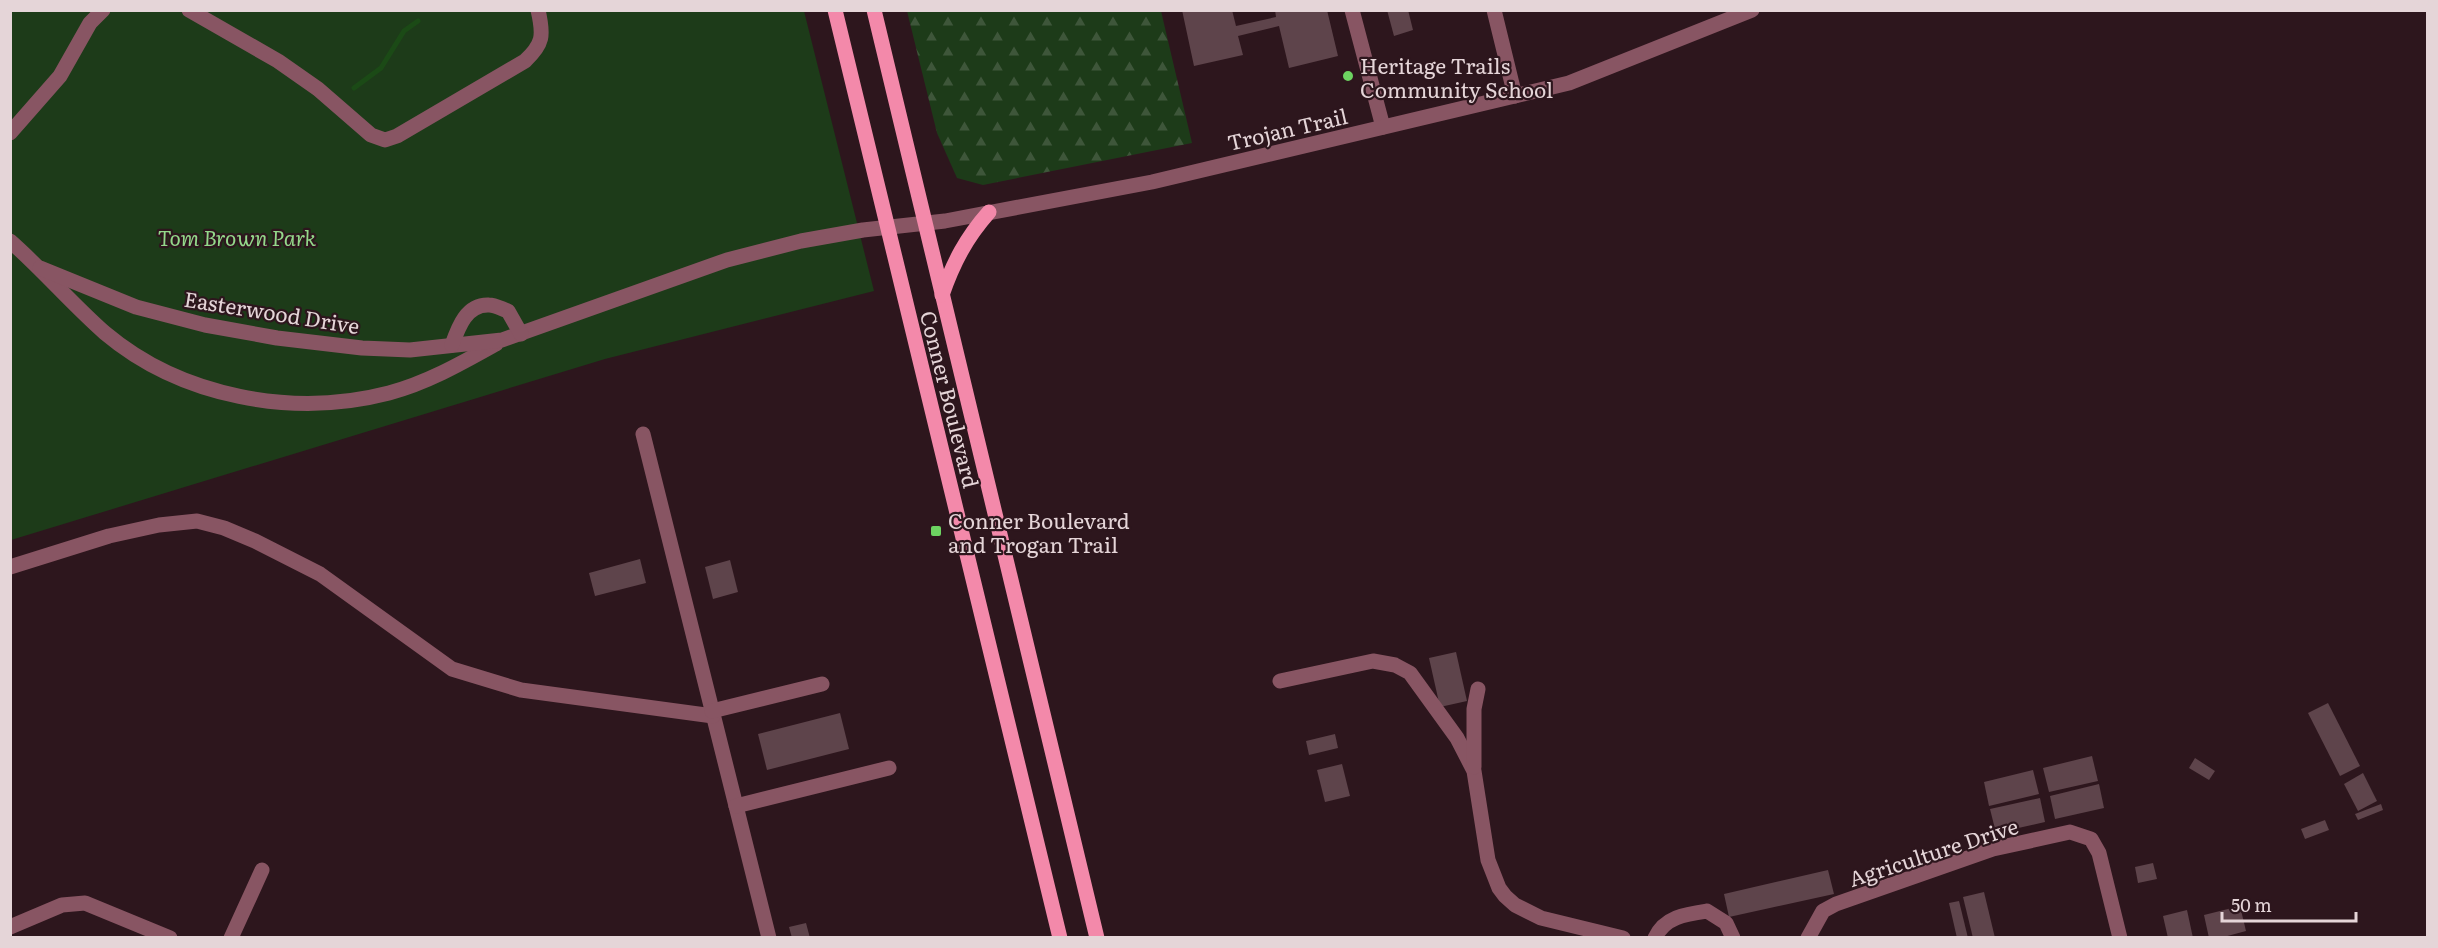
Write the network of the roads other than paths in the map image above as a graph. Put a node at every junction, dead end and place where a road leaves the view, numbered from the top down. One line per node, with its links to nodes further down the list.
1 (103, 10): 11 (street)
2 (189, 10): 3 (street)
3 (538, 10)
4 (835, 10): 14 (main road, Conner Boulevard)
5 (874, 10): 13 (main road, Conner Boulevard)
6 (1352, 10): 10 (street)
7 (1494, 10): 9 (street)
8 (1752, 10): 9 (street, Trojan Trail)
9 (1515, 96): 10 (street, Trojan Trail)
10 (1383, 127): 12 (street, Trojan Trail)
11 (10, 133)
12 (989, 212): 13 (street, Trojan Trail); 17 (main road)
13 (925, 223): 14 (street, Easterwood Drive); 17 (main road, Conner Boulevard)
14 (886, 228): 18 (street, Easterwood Drive); 35 (main road, Conner Boulevard)
15 (10, 241): 16 (street, Easterwood Drive)
16 (40, 268): 19 (street, Easterwood Drive); 20 (street, Easterwood Drive)
17 (942, 295): 36 (main road, Conner Boulevard)
18 (521, 334): 19 (street, Easterwood Drive); 20 (street)
19 (503, 340): 20 (street, Easterwood Drive)
20 (452, 345)
21 (643, 434): 26 (street)
22 (10, 567): 26 (street)
23 (1280, 681): 28 (street)
24 (822, 684): 26 (street)
25 (1478, 689): 28 (street)
26 (713, 714): 29 (street)
27 (889, 768): 29 (street)
28 (1474, 771): 37 (street)
29 (736, 806): 34 (street)
30 (262, 870): 33 (street)
31 (10, 927): 32 (street)
32 (170, 938)
33 (231, 938)
34 (768, 938)
35 (1060, 938)
36 (1097, 938)
37 (1623, 938)
38 (1655, 938): 39 (street)
39 (1733, 938)
40 (1808, 938): 41 (street, Agriculture Drive)
41 (2120, 938)

